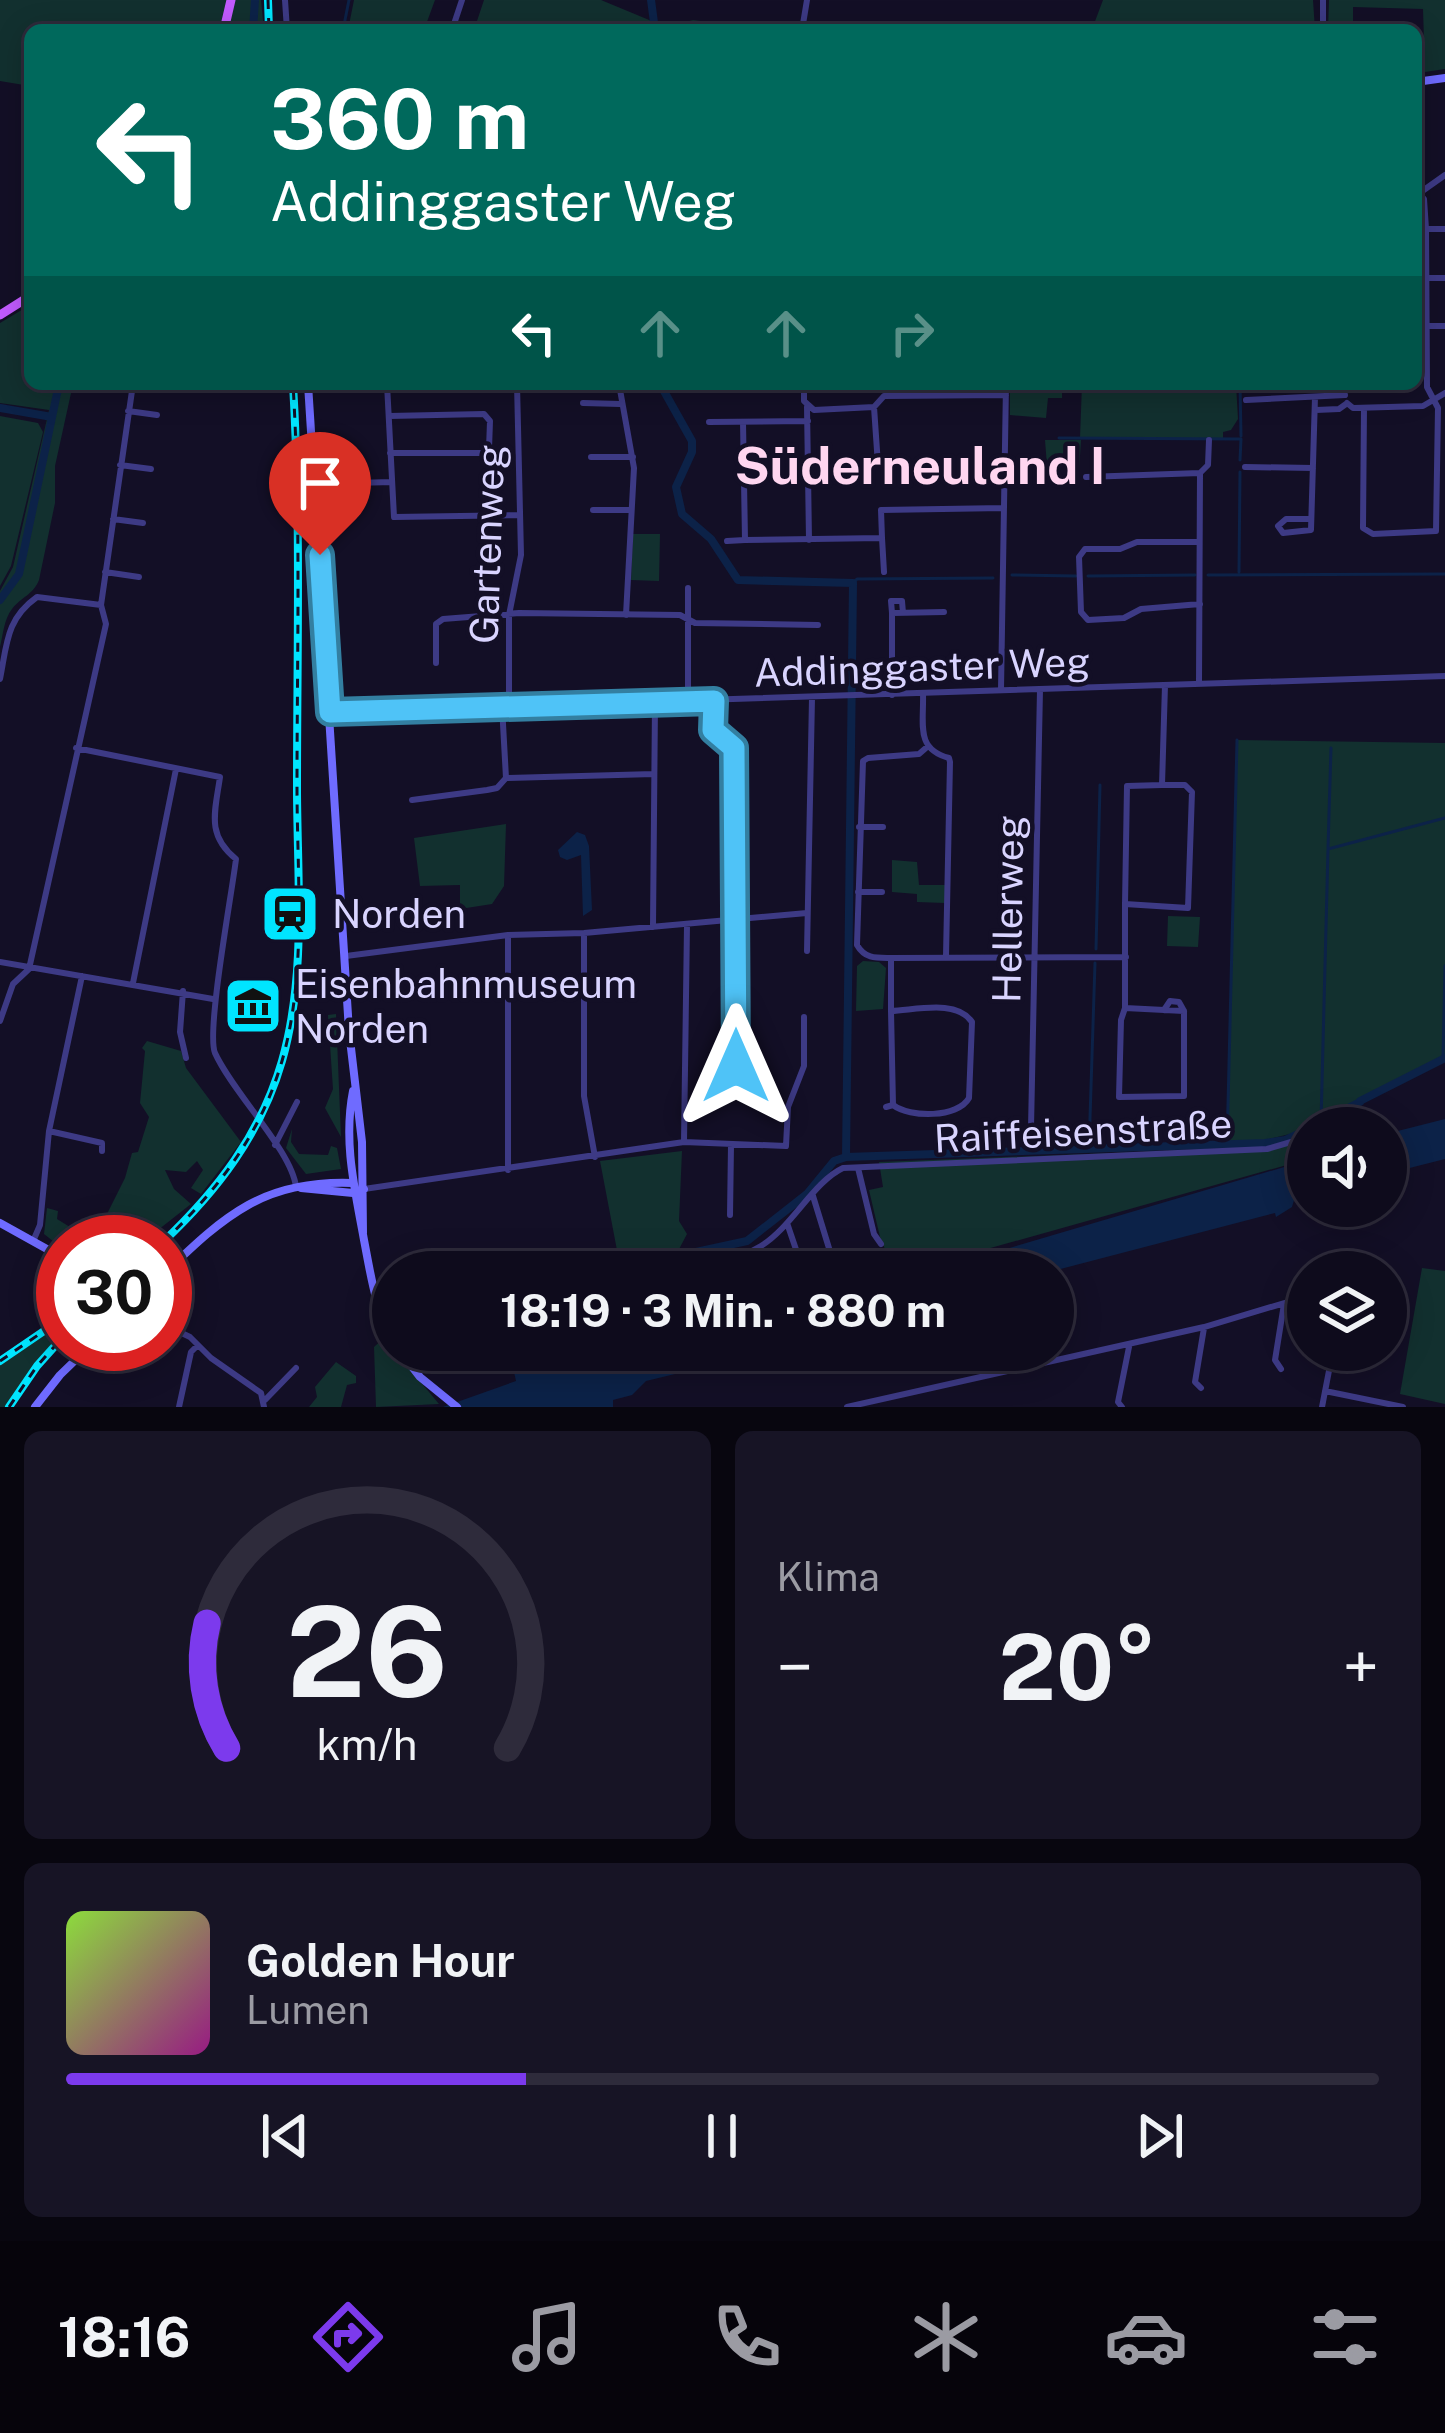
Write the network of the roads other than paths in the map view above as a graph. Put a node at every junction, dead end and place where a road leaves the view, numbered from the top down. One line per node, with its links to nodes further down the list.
1 (1422, 207): 2 (street)
2 (1426, 229): 3 (street); 4 (street)
3 (1445, 229)
4 (1422, 242)
5 (1422, 259): 6 (street)
6 (1426, 278): 7 (street); 9 (street)
7 (1445, 278)
8 (1422, 296): 9 (street)
9 (1426, 296): 10 (street)
10 (1426, 326): 11 (street); 12 (street)
11 (1445, 326)
12 (1422, 337)
13 (1422, 356): 26 (street)
14 (132, 390): 34 (street)
15 (308, 390): 53 (main road)
16 (387, 390): 36 (street)
17 (518, 390): 58 (street, Gartenweg)
18 (619, 390): 29 (street)
19 (805, 390): 30 (street)
20 (1006, 390): 23 (street)
21 (1345, 390): 25 (street)
22 (1445, 393): 26 (street)
23 (1006, 395): 31 (street); 55 (street)
24 (1315, 397): 25 (street); 27 (street); 33 (street)
25 (1346, 399): 32 (street); 33 (street)
26 (1432, 399): 32 (street); 41 (street)
27 (1246, 400)
28 (584, 403): 29 (street)
29 (620, 404): 44 (street)
30 (807, 407): 31 (street); 37 (street)
31 (874, 407): 46 (street)
32 (1364, 408): 62 (street)
33 (1316, 410): 48 (street)
34 (128, 411): 35 (street); 45 (street)
35 (157, 415)
36 (389, 416): 42 (street); 42 (street)
37 (808, 421): 39 (street); 65 (street)
38 (709, 422): 39 (street)
39 (742, 422): 64 (street)
40 (1209, 440): 50 (street)
41 (1442, 441): 54 (street)
42 (390, 453): 52 (street)
43 (592, 457): 44 (street)
44 (633, 457): 57 (street)
45 (120, 465): 49 (street); 59 (street)
46 (878, 465)
47 (1245, 466): 48 (street)
48 (1314, 468): 60 (street)
49 (151, 469)
50 (1200, 472): 51 (street); 67 (street)
51 (1087, 477)
52 (392, 482): 53 (street); 58 (street)
53 (315, 484): 93 (main road)
54 (1441, 485): 62 (street)
55 (1004, 508): 63 (street); 84 (street)
56 (593, 510): 57 (street)
57 (628, 510): 76 (street)
58 (520, 515): 75 (street, Gartenweg)
59 (113, 519): 61 (street); 68 (street)
60 (1310, 519): 60 (street)
61 (142, 523)
62 (1440, 532)
63 (882, 538): 65 (street); 69 (street)
64 (746, 540): 65 (street); 66 (street)
65 (809, 540)
66 (727, 541)
67 (1199, 542): 72 (street); 72 (street)
68 (105, 572): 70 (street); 73 (street)
69 (884, 572)
70 (139, 577)
71 (688, 588): 77 (street)
72 (1200, 604): 82 (street)
73 (101, 605): 81 (street); 95 (street)
74 (944, 612): 87 (street)
75 (509, 615): 76 (street); 79 (street); 92 (street, Gartenweg)
76 (626, 615): 77 (street)
77 (687, 618): 78 (street); 91 (street)
78 (818, 625)
79 (436, 663)
80 (1445, 676): 82 (street, Addinggaster Weg)
81 (0, 679)
82 (1198, 684): 83 (street, Addinggaster Weg)
83 (1165, 685): 85 (street, Addinggaster Weg); 99 (street)
84 (1001, 690): 85 (street, Addinggaster Weg); 86 (street, Addinggaster Weg)
85 (1040, 690): 113 (street, Hellerweg)
86 (923, 694): 87 (street, Addinggaster Weg); 94 (street)
87 (892, 695): 88 (street, Addinggaster Weg)
88 (812, 698): 89 (street, Addinggaster Weg); 106 (street)
89 (714, 701): 91 (street, Addinggaster Weg); 107 (street)
90 (655, 702): 91 (street, Addinggaster Weg); 92 (street, Addinggaster Weg); 97 (street)
91 (688, 702)
92 (506, 706): 93 (street, Addinggaster Weg); 98 (street, Gartenweg)
93 (330, 712): 114 (main road)
94 (927, 747): 101 (street); 116 (street)
95 (76, 748): 96 (street); 119 (street)
96 (176, 769): 121 (street); 123 (street)
97 (654, 774): 98 (street); 109 (street)
98 (506, 778): 100 (street)
99 (1162, 785): 105 (street); 105 (street)
100 (412, 800)
101 (860, 826): 102 (street); 103 (street)
102 (883, 827)
103 (858, 892): 104 (street); 117 (street)
104 (882, 892)
105 (1125, 908): 115 (street)
106 (806, 914): 107 (street); 112 (street)
107 (736, 918): 108 (street); 129 (street)
108 (688, 925): 109 (street); 134 (street)
109 (653, 927): 110 (street)
110 (584, 933): 111 (street); 139 (street)
111 (508, 935): 114 (street); 141 (street)
112 (807, 951)
113 (1034, 955): 115 (street); 116 (street); 132 (street, Hellerweg)
114 (346, 956): 130 (main road)
115 (1126, 956): 124 (street)
116 (946, 957): 117 (street)
117 (891, 958): 125 (street)
118 (0, 962): 119 (street)
119 (29, 969): 120 (street); 127 (street)
120 (82, 976): 121 (street); 133 (street)
121 (133, 983): 122 (street)
122 (183, 991): 123 (street); 128 (street)
123 (214, 1003): 136 (street)
124 (1125, 1008): 124 (street)
125 (891, 1011): 125 (street)
126 (804, 1017): 137 (street)
127 (0, 1021)
128 (186, 1058)
129 (736, 1066)
130 (354, 1089): 143 (main road); 144 (main road)
131 (297, 1102): 136 (street)
132 (1031, 1128)
133 (49, 1131): 138 (street); 150 (street)
134 (684, 1142): 137 (street); 139 (street)
135 (1287, 1143): 140 (street, Raiffeisenstraße)
136 (275, 1145): 142 (street)
137 (731, 1145): 146 (street)
138 (102, 1151)
139 (595, 1157): 141 (street)
140 (857, 1168): 145 (street, Raiffeisenstraße); 151 (street)
141 (508, 1170): 144 (street)
142 (296, 1187): 143 (main road); 152 (main road)
143 (352, 1188): 144 (main road); 149 (main road)
144 (364, 1189): 149 (main road)
145 (813, 1196): 147 (street, Raiffeisenstraße); 155 (street)
146 (730, 1215)
147 (788, 1222): 153 (street, Raiffeisenstraße); 154 (street)
148 (0, 1223): 150 (main road)
149 (363, 1233): 156 (main road)
150 (34, 1239)
151 (880, 1244)
152 (192, 1249)
153 (748, 1251)
154 (797, 1251)
155 (830, 1251)
156 (372, 1282)
157 (1287, 1303): 158 (street)
158 (1284, 1304): 159 (street); 164 (street)
159 (1204, 1327): 162 (street); 168 (street)
160 (192, 1340): 161 (street)
161 (198, 1345): 170 (street); 173 (street)
162 (1130, 1345): 171 (street); 176 (street)
163 (296, 1368): 170 (street)
164 (1281, 1369)
165 (65, 1371): 172 (main road)
166 (416, 1371): 174 (main road)
167 (1329, 1371): 169 (street)
168 (1201, 1388)
169 (1325, 1391): 177 (street); 178 (street)
170 (264, 1404)
171 (864, 1405): 175 (street)
172 (35, 1407)
173 (179, 1407)
174 (458, 1407)
175 (847, 1407)
176 (1122, 1407)
177 (1322, 1407)
178 (1403, 1407)

